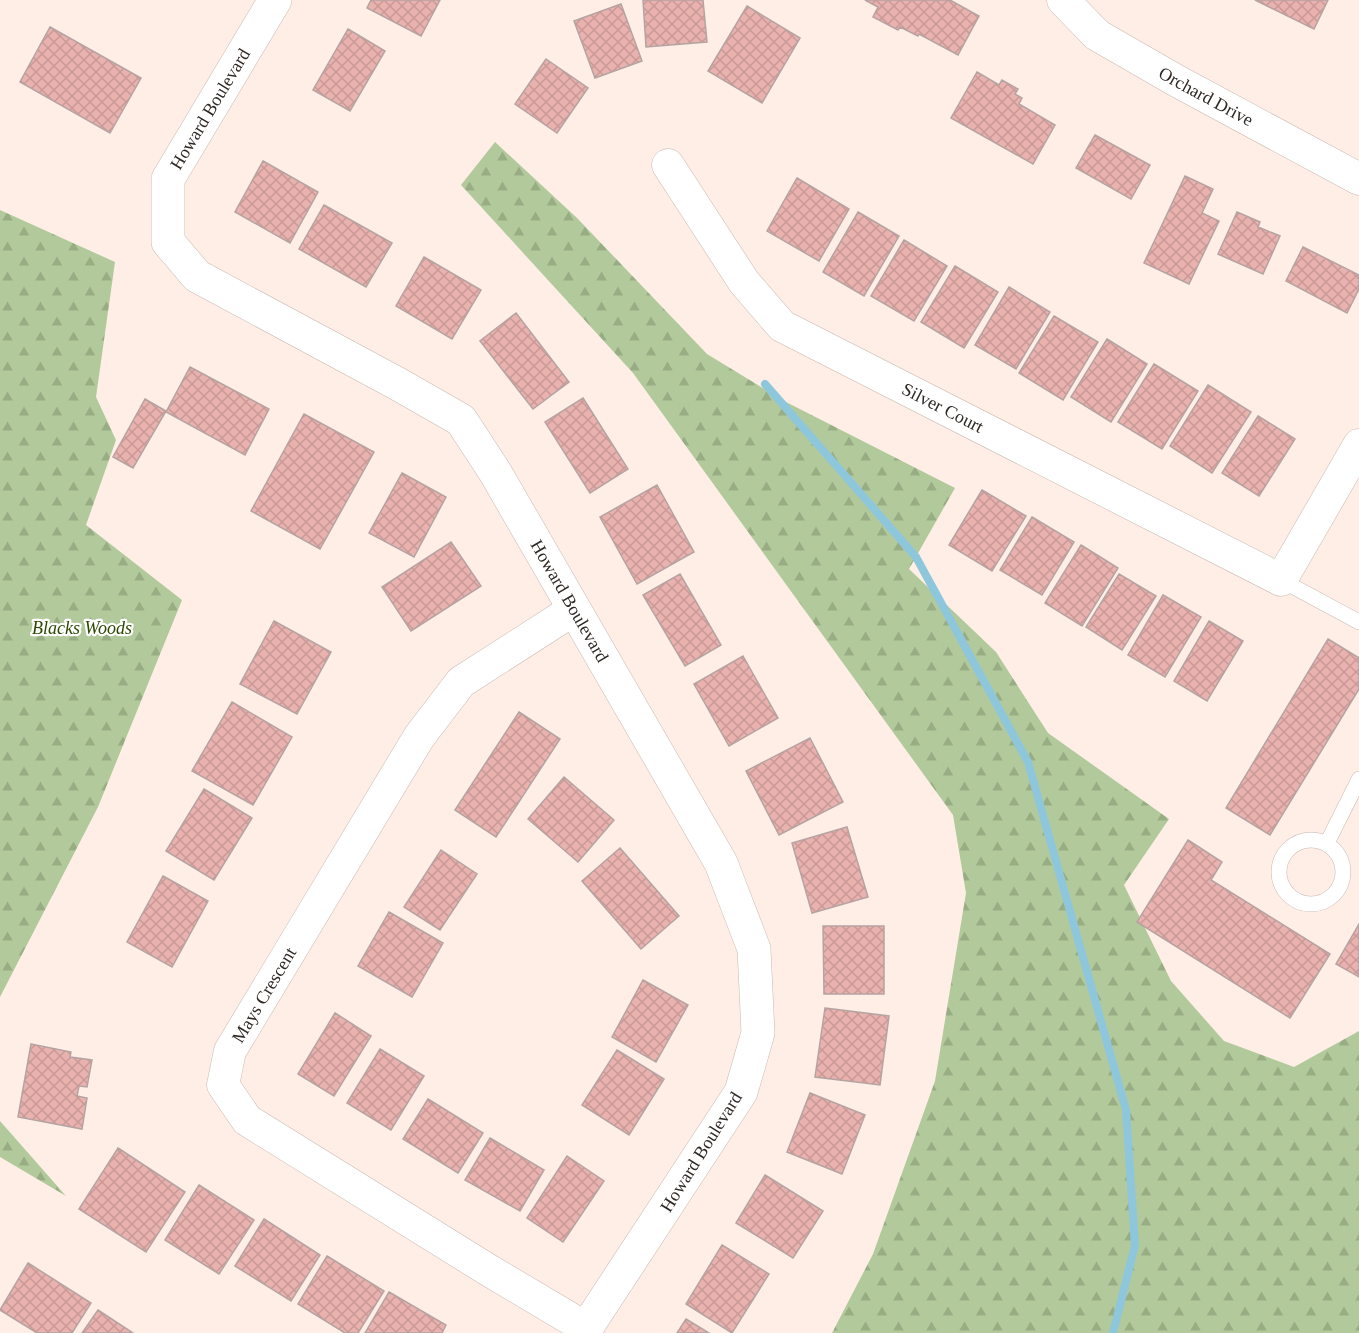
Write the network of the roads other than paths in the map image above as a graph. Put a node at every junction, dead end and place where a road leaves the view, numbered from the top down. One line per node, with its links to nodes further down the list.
1 (275, 0): 7 (street, Howard Boulevard)
2 (1063, 0): 4 (street, Orchard Drive)
3 (668, 165): 6 (street, Silver Court)
4 (1359, 179)
5 (1359, 445): 6 (street)
6 (1281, 579): 8 (lane)
7 (573, 610): 11 (street, Howard Boulevard); 11 (street, Mays Crescent)
8 (1359, 622)
9 (1359, 779): 10 (lane)
10 (1327, 843): 10 (lane)
11 (585, 1331)

